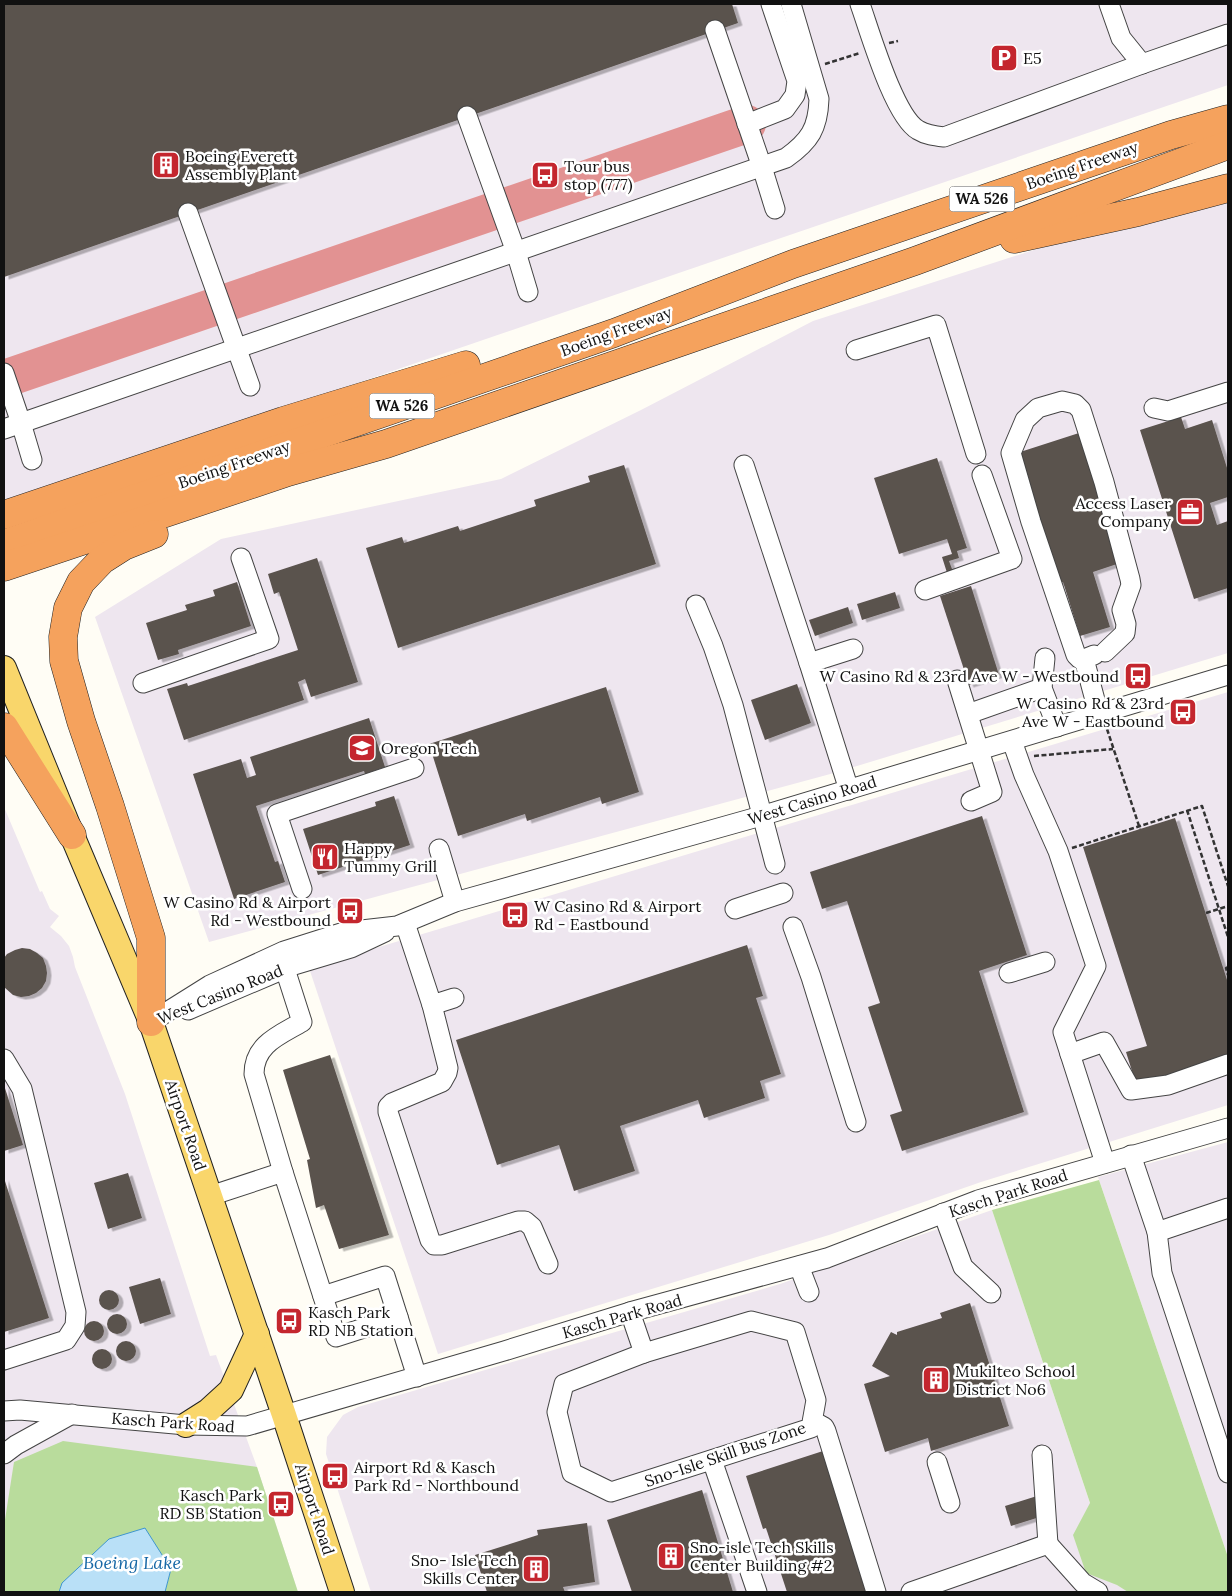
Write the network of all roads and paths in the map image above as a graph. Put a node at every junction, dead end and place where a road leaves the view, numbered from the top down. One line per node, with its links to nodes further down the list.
1 (770, 4): 11 (street)
2 (791, 4): 14 (street)
3 (860, 4): 7 (street)
4 (1109, 4): 7 (street)
5 (715, 30): 11 (street)
6 (1228, 34): 7 (street)
7 (1142, 64)
8 (1228, 110): 12 (highway)
9 (467, 116): 18 (street)
10 (1228, 119): 12 (highway, Boeing Freeway / WA 526)
11 (747, 124): 14 (street)
12 (1171, 135): 20 (highway, Boeing Freeway / WA 526)
13 (1228, 145): 19 (highway, Boeing Freeway / WA 526)
14 (762, 167): 16 (street); 18 (street)
15 (1228, 188): 19 (highway)
16 (775, 209)
17 (188, 213): 22 (street)
18 (516, 252): 21 (street); 22 (street)
19 (914, 261): 29 (highway, Boeing Freeway / WA 526)
20 (793, 264): 34 (highway); 35 (highway, Boeing Freeway / WA 526)
21 (528, 292)
22 (237, 348): 25 (street); 28 (street)
23 (856, 350): 30 (street)
24 (4, 374): 28 (street)
25 (250, 386)
26 (1228, 392): 27 (street)
27 (1154, 408)
28 (13, 426): 31 (street)
29 (386, 444): 35 (highway, Boeing Freeway / WA 526); 84 (highway)
30 (976, 454)
31 (32, 460)
32 (744, 465): 42 (street)
33 (982, 475): 37 (street)
34 (4, 515)
35 (8, 554)
36 (241, 558): 46 (street)
37 (925, 590)
38 (696, 605): 60 (street)
39 (853, 648): 42 (street)
40 (1045, 658): 47 (street)
41 (1084, 659): 41 (street); 49 (street)
42 (809, 663): 57 (street)
43 (4, 668): 62 (main road, Airport Road)
44 (1228, 675): 49 (street, West Casino Road)
45 (957, 680): 48 (street)
46 (142, 683)
47 (1042, 688): 48 (street); 51 (street)
48 (968, 714): 55 (street)
49 (1099, 714): 51 (street, West Casino Road)
50 (4, 727): 62 (highway)
51 (1057, 727): 53 (street, West Casino Road)
52 (1109, 733): 54 (path)
53 (1015, 749): 54 (path); 55 (street, West Casino Road); 64 (street)
54 (1114, 749): 61 (path)
55 (980, 750): 57 (street, West Casino Road); 58 (street)
56 (414, 768): 67 (street)
57 (849, 790): 60 (street, West Casino Road)
58 (971, 801)
59 (1188, 810): 61 (path); 66 (path); 72 (path)
60 (761, 816): 65 (street); 69 (street, West Casino Road)
61 (1139, 827): 64 (path)
62 (72, 835): 84 (main road, Airport Road)
63 (439, 849): 69 (street)
64 (1059, 852): 85 (street)
65 (775, 864)
66 (1228, 886)
67 (302, 888)
68 (783, 894): 71 (street)
69 (455, 902): 74 (street, West Casino Road)
70 (1228, 907): 72 (path)
71 (735, 909)
72 (1219, 909): 73 (path); 76 (path)
73 (1206, 913)
74 (401, 924): 79 (street, West Casino Road); 83 (street); 84 (street, West Casino Road)
75 (793, 926): 88 (street)
76 (1228, 937)
77 (1045, 962): 80 (street)
78 (1228, 967): 81 (path)
79 (286, 969): 84 (street, West Casino Road); 92 (street)
80 (1009, 973)
81 (1228, 975)
82 (454, 998): 83 (street)
83 (432, 1005): 97 (street)
84 (151, 1022): 93 (main road, Airport Road)
85 (1070, 1054): 87 (street); 91 (street)
86 (4, 1059): 106 (street)
87 (1228, 1064)
88 (856, 1122)
89 (1228, 1128): 90 (street, Kasch Park Road)
90 (1131, 1155): 91 (street, Kasch Park Road); 96 (street)
91 (1105, 1163): 95 (street, Kasch Park Road)
92 (283, 1172): 93 (street); 101 (street)
93 (210, 1196): 104 (main road, Airport Road)
94 (1228, 1208): 96 (street)
95 (943, 1214): 98 (street, Kasch Park Road); 100 (street)
96 (1157, 1232): 117 (street)
97 (548, 1264)
98 (799, 1266): 99 (street); 102 (street, Kasch Park Road)
99 (809, 1292)
100 (991, 1293)
101 (322, 1296): 103 (street); 103 (street)
102 (630, 1312): 105 (street); 107 (street, Kasch Park Road)
103 (398, 1317): 107 (street)
104 (257, 1334): 110 (main road, Airport Road); 112 (main road)
105 (644, 1353): 111 (street, Sno-Isle Skill Bus Zone); 115 (street, Sno-Isle Skill Bus Zone)
106 (4, 1360)
107 (417, 1377): 110 (street, Kasch Park Road)
108 (4, 1411): 109 (street, Kasch Park Road)
109 (72, 1414): 112 (street, Kasch Park Road); 113 (street)
110 (284, 1415): 112 (street, Kasch Park Road); 120 (main road, Airport Road)
111 (813, 1421): 115 (street, Sno-Isle Skill Bus Zone); 122 (street)
112 (186, 1426)
113 (4, 1454)
114 (1042, 1455): 119 (street)
115 (712, 1460): 121 (street)
116 (937, 1462): 118 (street)
117 (1228, 1473)
118 (950, 1503)
119 (1048, 1544): 123 (street); 124 (street)
120 (342, 1592)
121 (757, 1592)
122 (876, 1592)
123 (911, 1592)
124 (1098, 1592)

